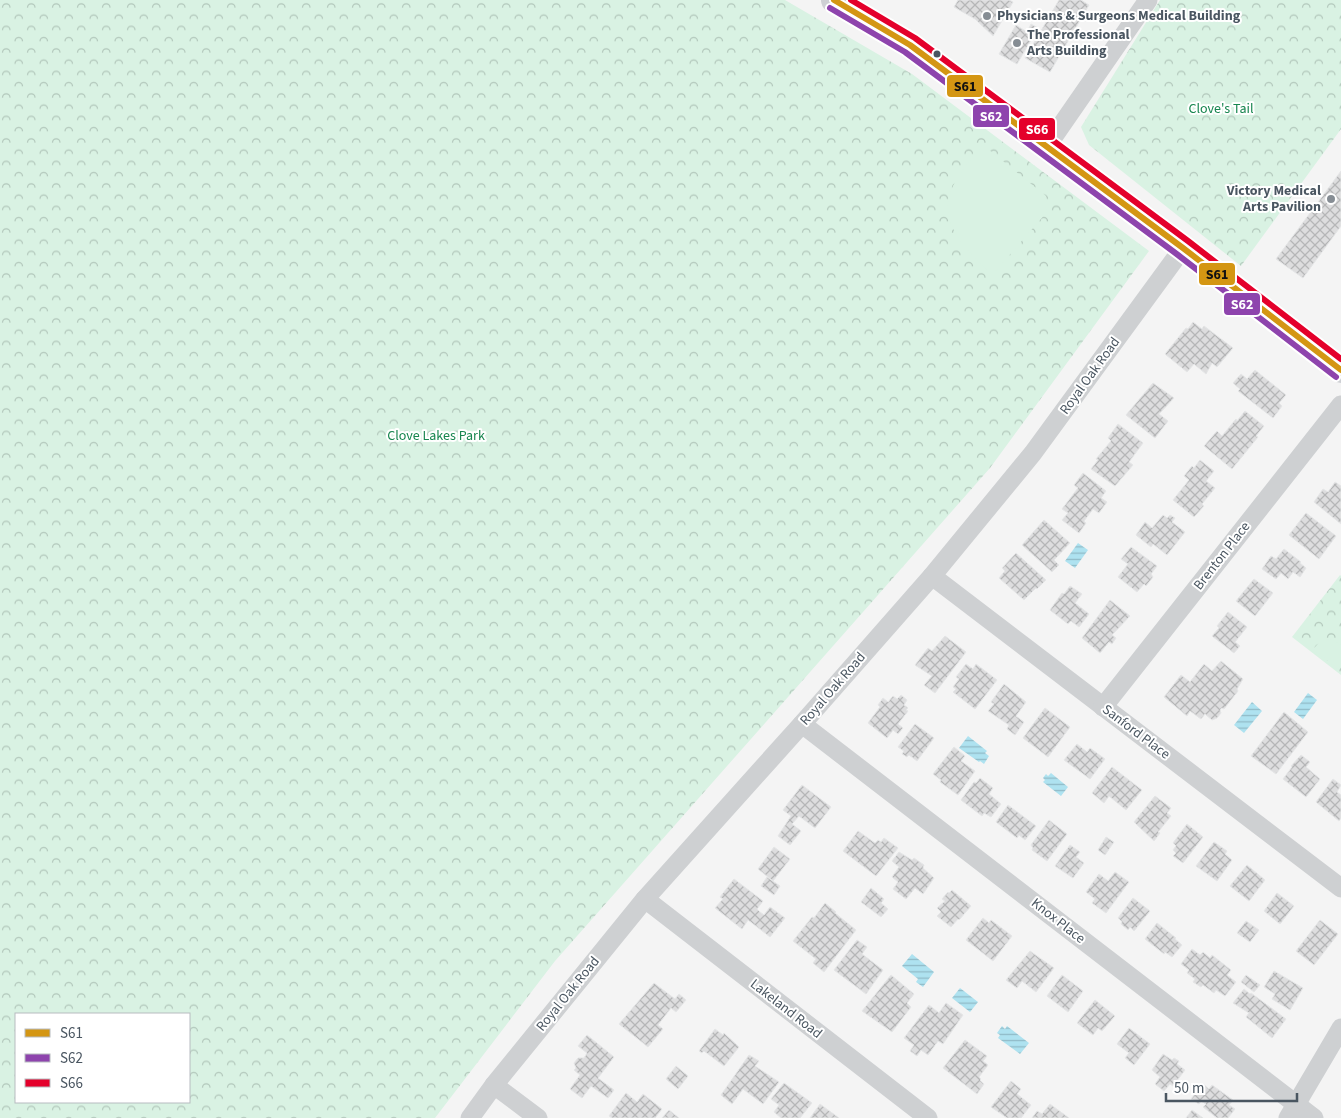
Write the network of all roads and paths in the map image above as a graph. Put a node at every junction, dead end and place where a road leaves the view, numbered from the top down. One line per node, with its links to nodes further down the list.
1 (834, 0): 3 (main road)
2 (1148, 0): 3 (street)
3 (1047, 146): 4 (main road)
4 (1184, 248): 5 (main road); 7 (street, Royal Oak Road)
5 (1341, 370)
6 (1341, 405): 8 (street, Brenton Place)
7 (932, 576): 8 (street, Sanford Place); 9 (street, Royal Oak Road)
8 (1103, 707): 10 (street, Sanford Place)
9 (802, 724): 11 (street, Royal Oak Road); 14 (street, Knox Place)
10 (1341, 888)
11 (645, 900): 13 (street, Royal Oak Road); 17 (street, Lakeland Road)
12 (1341, 1028): 14 (street)
13 (494, 1085): 15 (street, Royal Oak Road); 16 (street)
14 (1292, 1111): 18 (street, Knox Place)
15 (470, 1118)
16 (538, 1118)
17 (928, 1118)
18 (1314, 1118)

